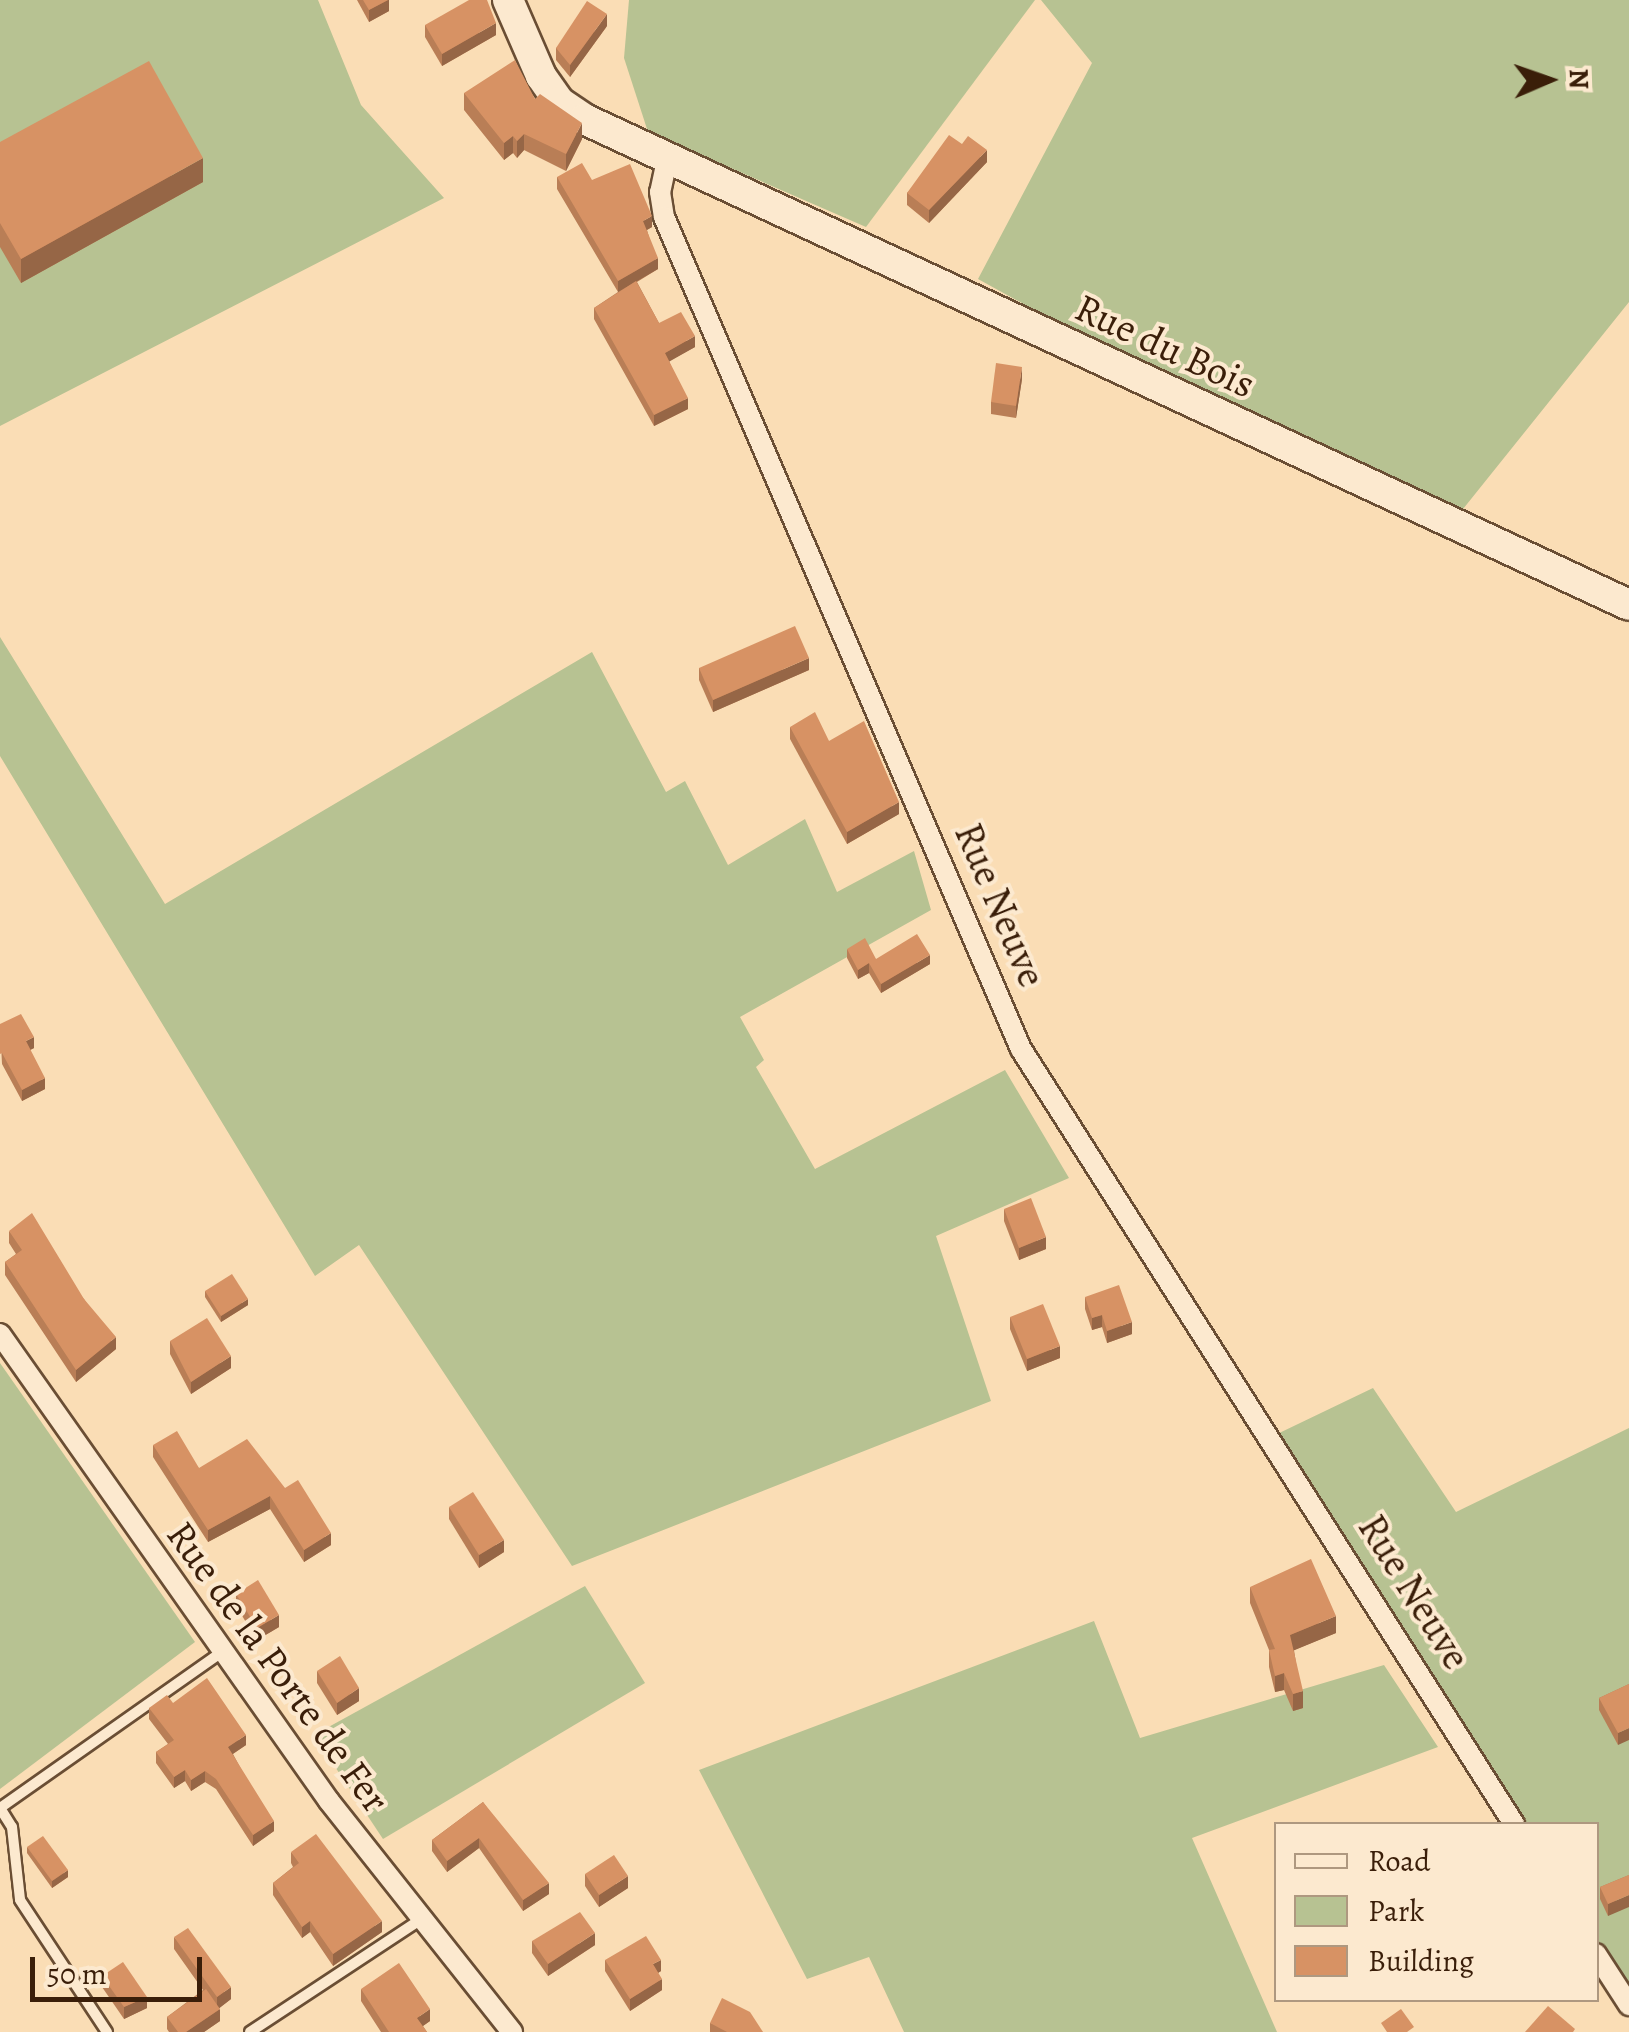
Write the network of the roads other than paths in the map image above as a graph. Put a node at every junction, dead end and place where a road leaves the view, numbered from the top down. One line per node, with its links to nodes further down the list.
1 (508, 0): 2 (street)
2 (667, 160): 3 (street, Rue du Bois); 7 (street, Rue Neuve)
3 (1629, 605)
4 (0, 1334): 5 (street, Rue de la Porte de Fer)
5 (222, 1652): 6 (lane); 8 (street, Rue de la Porte de Fer)
6 (0, 1808): 11 (lane)
7 (1513, 1822)
8 (420, 1920): 12 (lane); 13 (street, Rue de la Porte de Fer)
9 (1599, 1959): 10 (street)
10 (1629, 2005)
11 (107, 2032)
12 (250, 2032)
13 (512, 2032)

